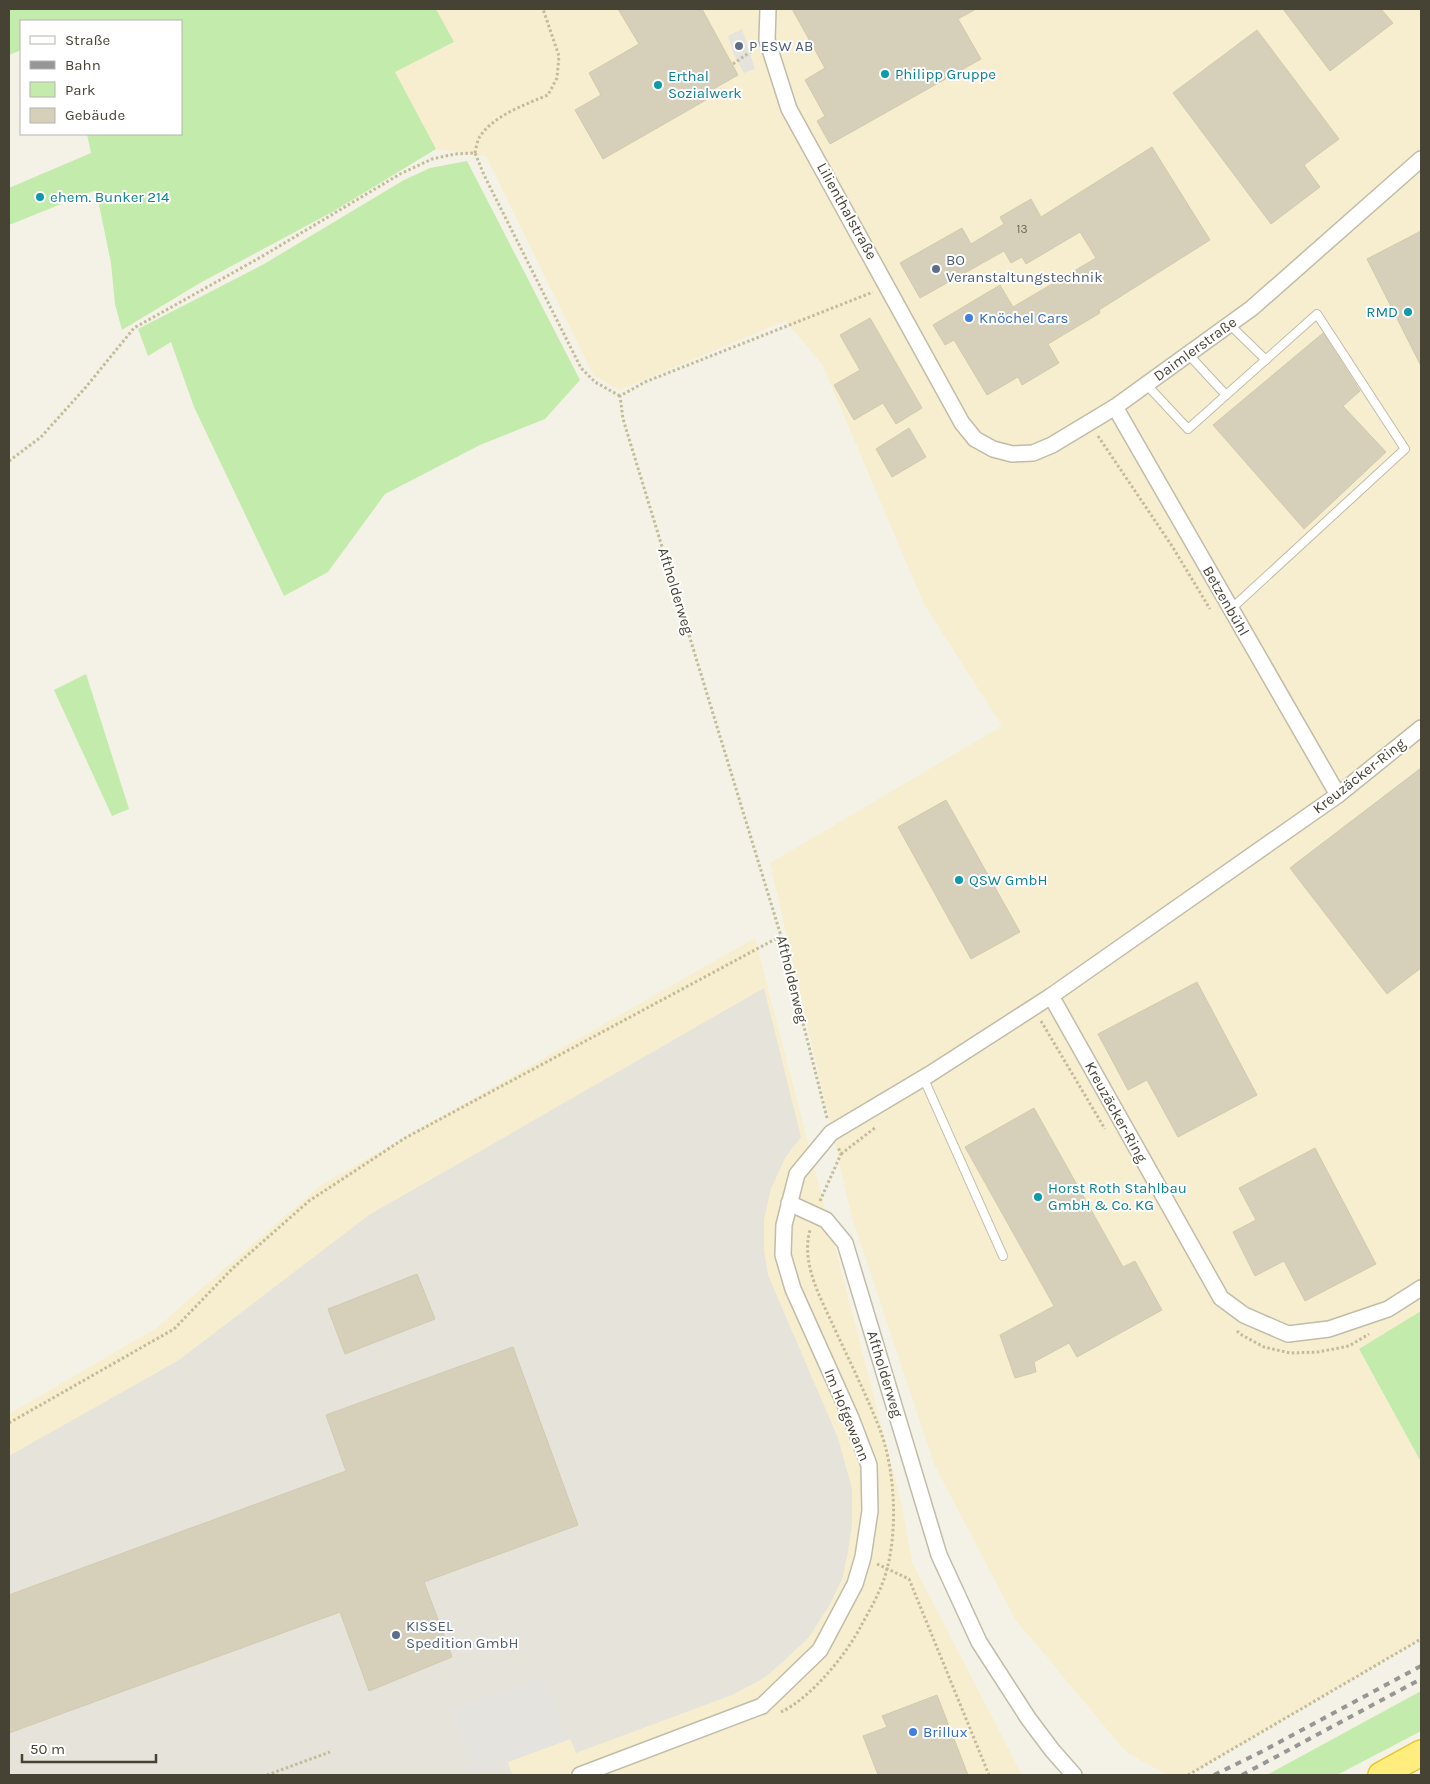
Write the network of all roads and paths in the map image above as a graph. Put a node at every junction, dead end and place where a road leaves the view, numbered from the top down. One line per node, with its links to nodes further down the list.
1 (543, 9): 5 (path)
2 (768, 9): 7 (street, Lilienthalstraße)
3 (738, 61): 4 (path)
4 (733, 64)
5 (475, 152): 13 (path); 17 (path)
6 (1421, 159): 8 (street, Daimlerstraße)
7 (888, 286): 13 (path); 14 (street, Lilienthalstraße)
8 (1230, 324): 9 (street, Daimlerstraße); 10 (lane)
9 (1188, 354): 11 (street, Daimlerstraße); 12 (lane)
10 (1266, 360): 12 (lane); 18 (lane)
11 (1146, 384): 12 (lane); 15 (street, Daimlerstraße)
12 (1226, 395)
13 (620, 396): 22 (path, Aftholderweg)
14 (953, 405): 16 (street, Daimlerstraße)
15 (1115, 407): 16 (street, Daimlerstraße); 18 (street, Betzenbühl)
16 (1089, 423): 19 (path)
17 (9, 460)
18 (1231, 609): 21 (street, Betzenbühl)
19 (1212, 612)
20 (1421, 728): 21 (street, Kreuzäcker-Ring)
21 (1338, 795): 23 (street, Kreuzäcker-Ring)
22 (781, 936): 25 (path, Aftholderweg); 30 (path)
23 (1052, 996): 24 (street, Kreuzäcker-Ring); 29 (street, Kreuzäcker-Ring)
24 (923, 1078): 25 (street, Kreuzäcker-Ring); 28 (lane)
25 (831, 1133): 26 (street); 27 (path, Aftholderweg)
26 (789, 1202): 27 (street, Aftholderweg); 31 (street, Im Hofgewann)
27 (813, 1215): 32 (path); 40 (street, Aftholderweg)
28 (1003, 1256)
29 (1421, 1288)
30 (9, 1423)
31 (863, 1557): 32 (path); 38 (street, Im Hofgewann)
32 (887, 1568): 34 (path); 39 (path)
33 (1421, 1640): 41 (path)
34 (780, 1712)
35 (330, 1752): 37 (path)
36 (1421, 1753): 42 (highway)
37 (267, 1775)
38 (580, 1775)
39 (989, 1775)
40 (1074, 1775)
41 (1188, 1775)
42 (1381, 1775)

